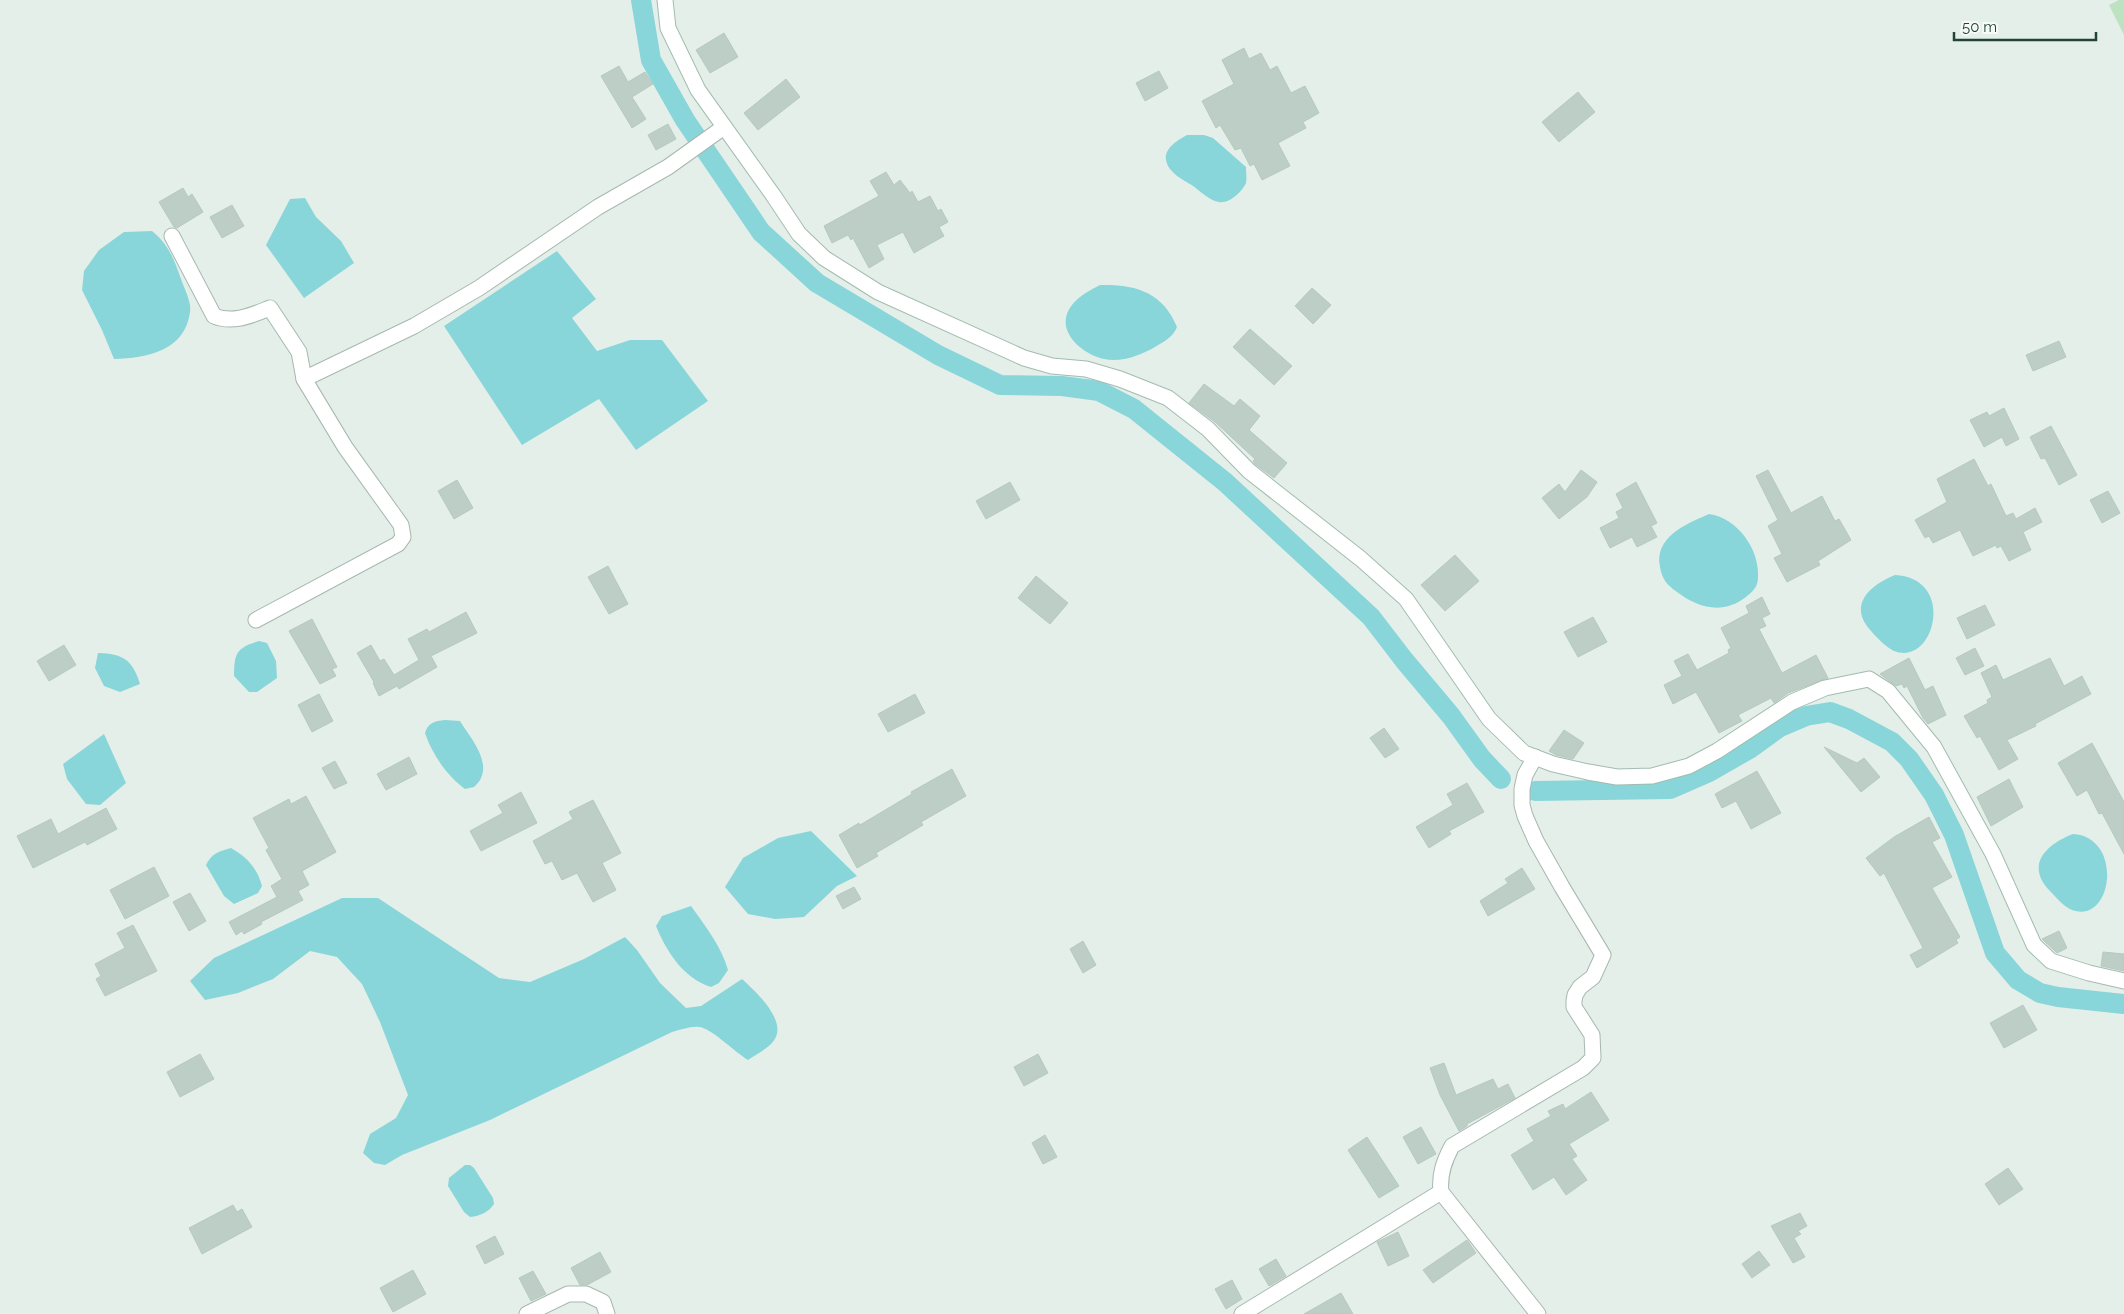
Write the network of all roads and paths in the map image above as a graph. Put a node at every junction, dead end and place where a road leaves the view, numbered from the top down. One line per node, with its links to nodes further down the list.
1 (665, 0): 2 (street)
2 (724, 127): 4 (street); 6 (street)
3 (172, 236): 4 (street)
4 (304, 379): 5 (street)
5 (256, 620)
6 (1535, 757): 7 (street); 8 (street)
7 (2124, 981)
8 (1441, 1192): 11 (street); 12 (street)
9 (527, 1314): 10 (street)
10 (607, 1314)
11 (1242, 1314)
12 (1538, 1314)

